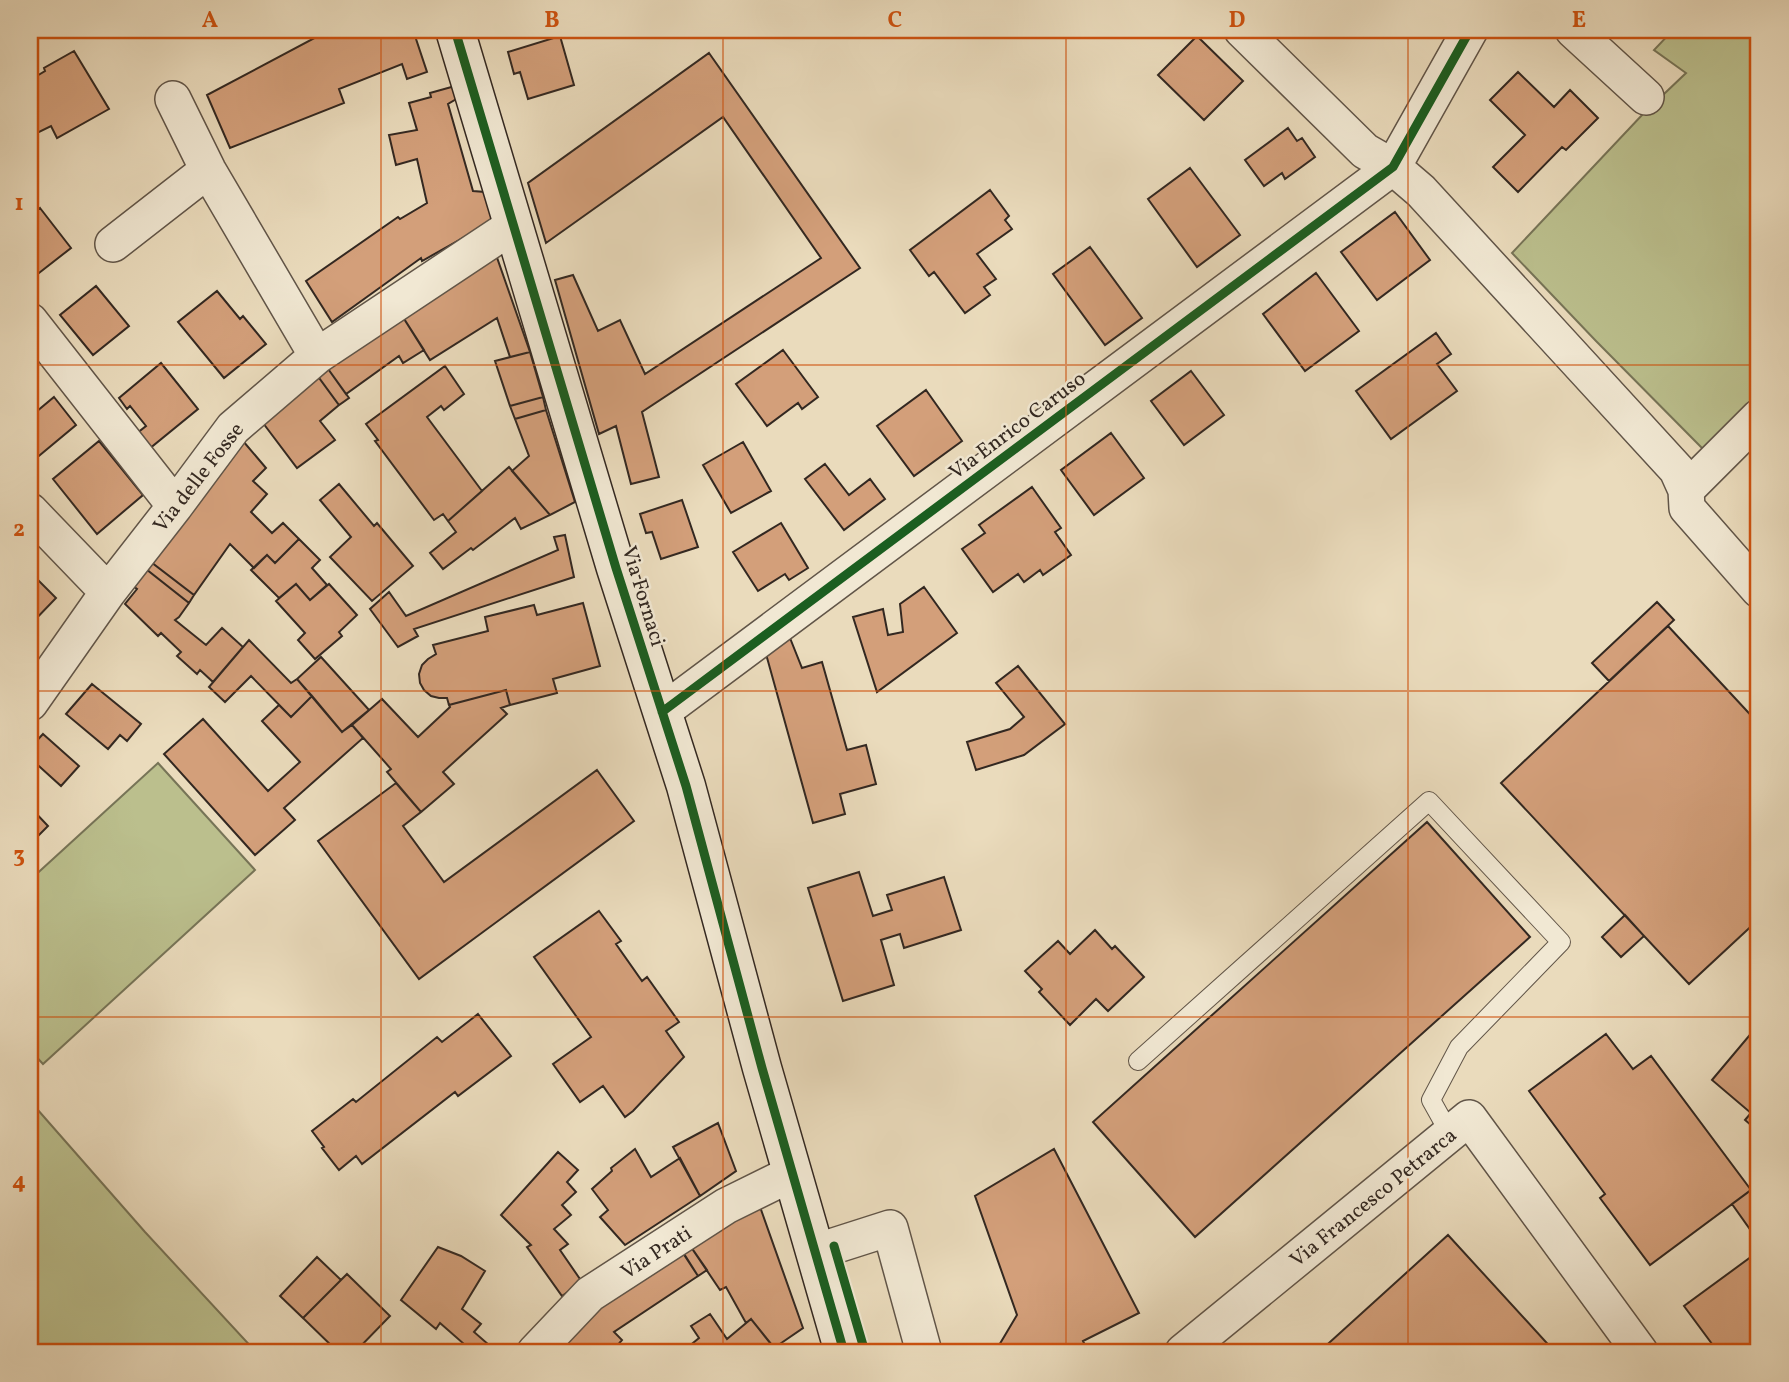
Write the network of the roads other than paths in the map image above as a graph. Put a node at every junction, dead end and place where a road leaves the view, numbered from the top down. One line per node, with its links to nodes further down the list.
1 (455, 30): 9 (street, Via Fornaci)
2 (1242, 30): 7 (street)
3 (1470, 30): 7 (street)
4 (1573, 30): 5 (street)
5 (1646, 97)
6 (173, 99): 8 (street)
7 (1393, 167): 14 (street); 20 (street, Via Enrico Caruso)
8 (208, 170): 10 (street); 12 (street)
9 (514, 225): 12 (street, Via delle Fosse); 20 (street, Via Fornaci)
10 (113, 244)
11 (30, 321): 15 (street)
12 (317, 356): 15 (street, Via delle Fosse)
13 (1759, 417): 14 (street)
14 (1686, 490): 17 (street)
15 (175, 506): 18 (street, Via delle Fosse)
16 (30, 511): 18 (street)
17 (1759, 590)
18 (108, 592): 19 (street, Via delle Fosse)
19 (30, 703)
20 (662, 712): 23 (street, Via Fornaci)
21 (1138, 1060): 22 (lane)
22 (1450, 1135): 28 (street, Via Francesco Petrarca); 29 (street, Via Francesco Petrarca)
23 (793, 1174): 24 (street, Via Fornaci); 25 (street, Via Prati)
24 (815, 1252): 26 (street, Via Fornaci); 27 (street)
25 (535, 1352)
26 (844, 1352)
27 (924, 1352)
28 (1183, 1352)
29 (1640, 1352)

